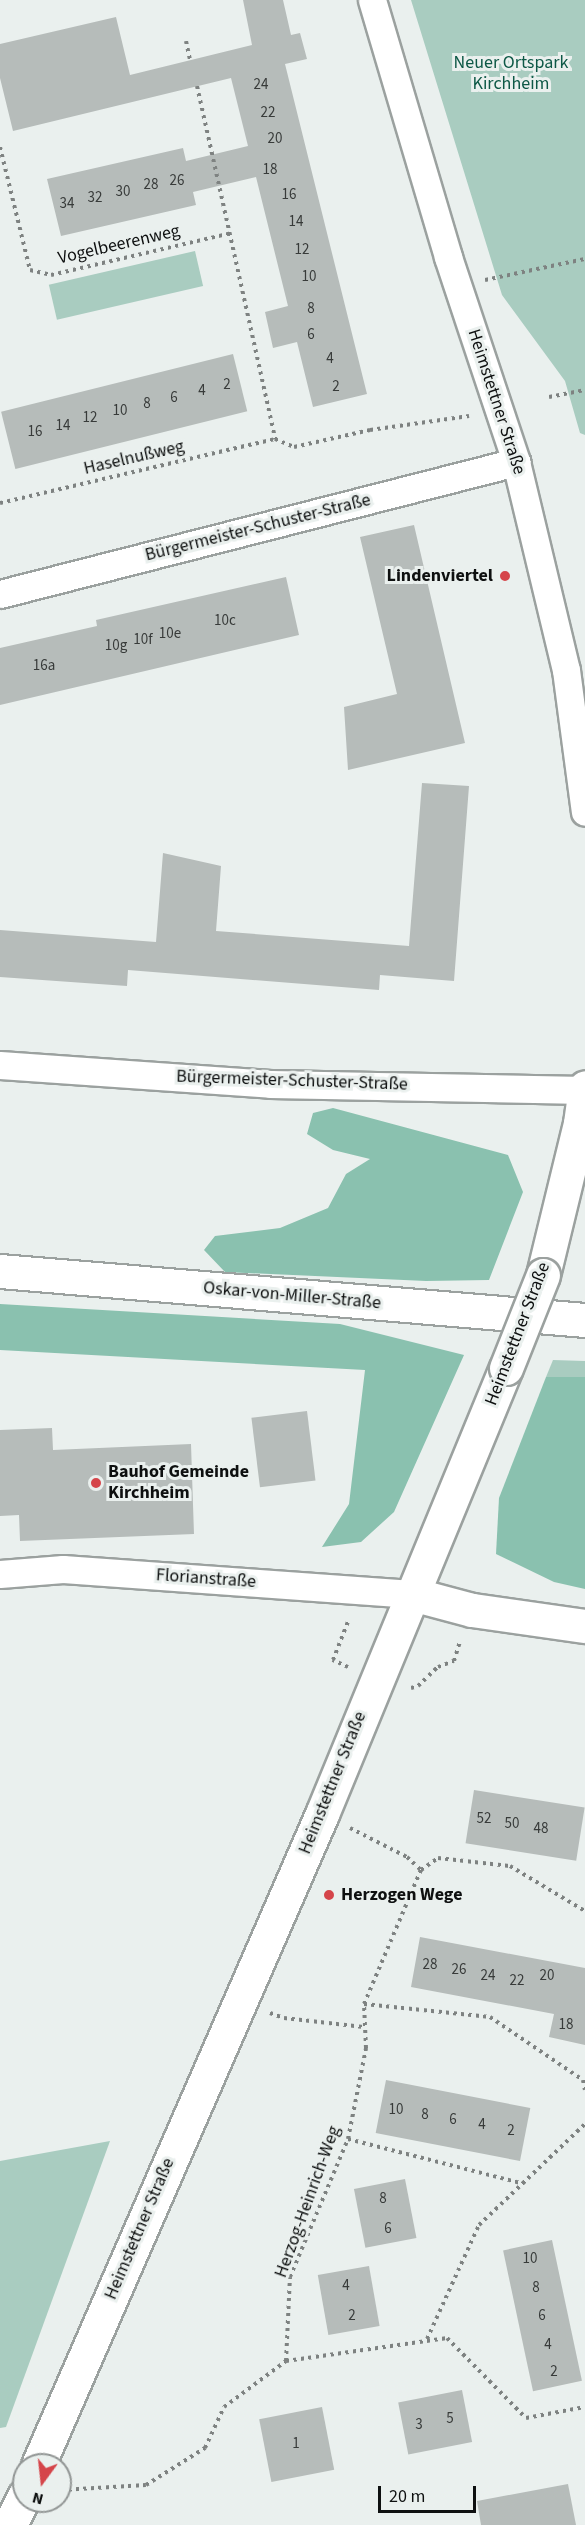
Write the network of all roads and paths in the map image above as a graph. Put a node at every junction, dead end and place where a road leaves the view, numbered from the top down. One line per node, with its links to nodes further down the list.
1 (372, 0): 13 (street, Heimstettner Straße)
2 (186, 40): 3 (path)
3 (190, 60)
4 (197, 86): 6 (path)
5 (0, 147): 6 (path, Vogelbeerenweg)
6 (232, 233): 12 (path)
7 (585, 259): 8 (path)
8 (485, 280)
9 (585, 390): 10 (path)
10 (549, 397)
11 (469, 416): 12 (path)
12 (275, 439): 14 (path, Haselnußweg)
13 (516, 462): 15 (street, Bürgermeister-Schuster-Straße); 16 (street, Heimstettner Straße)
14 (0, 502)
15 (0, 594)
16 (585, 812)
17 (0, 1065): 18 (street, Bürgermeister-Schuster-Straße)
18 (585, 1089): 19 (street, Heimstettner Straße)
19 (583, 1124): 23 (street, Heimstettner Straße, bridge)
20 (0, 1271): 21 (street, Oskar-von-Miller-Straße)
21 (585, 1320)
22 (0, 1574): 23 (street, Florianstraße)
23 (412, 1594): 24 (street); 42 (street, Heimstettner Straße)
24 (585, 1626)
25 (344, 1633): 27 (path)
26 (460, 1640): 28 (path)
27 (353, 1669)
28 (405, 1689)
29 (365, 1836): 30 (path)
30 (421, 1870): 31 (path); 32 (path, Herzog-Heinrich-Weg)
31 (585, 1911)
32 (364, 2004): 34 (path, Herzog-Heinrich-Weg); 35 (path)
33 (284, 2018): 34 (path)
34 (363, 2027): 37 (path, Herzog-Heinrich-Weg)
35 (585, 2090)
36 (585, 2124): 38 (path)
37 (348, 2139): 38 (path); 40 (path, Herzog-Heinrich-Weg)
38 (521, 2183): 39 (path)
39 (426, 2340): 40 (path); 41 (path)
40 (286, 2361): 43 (path)
41 (585, 2407)
42 (43, 2453)
43 (72, 2489)

